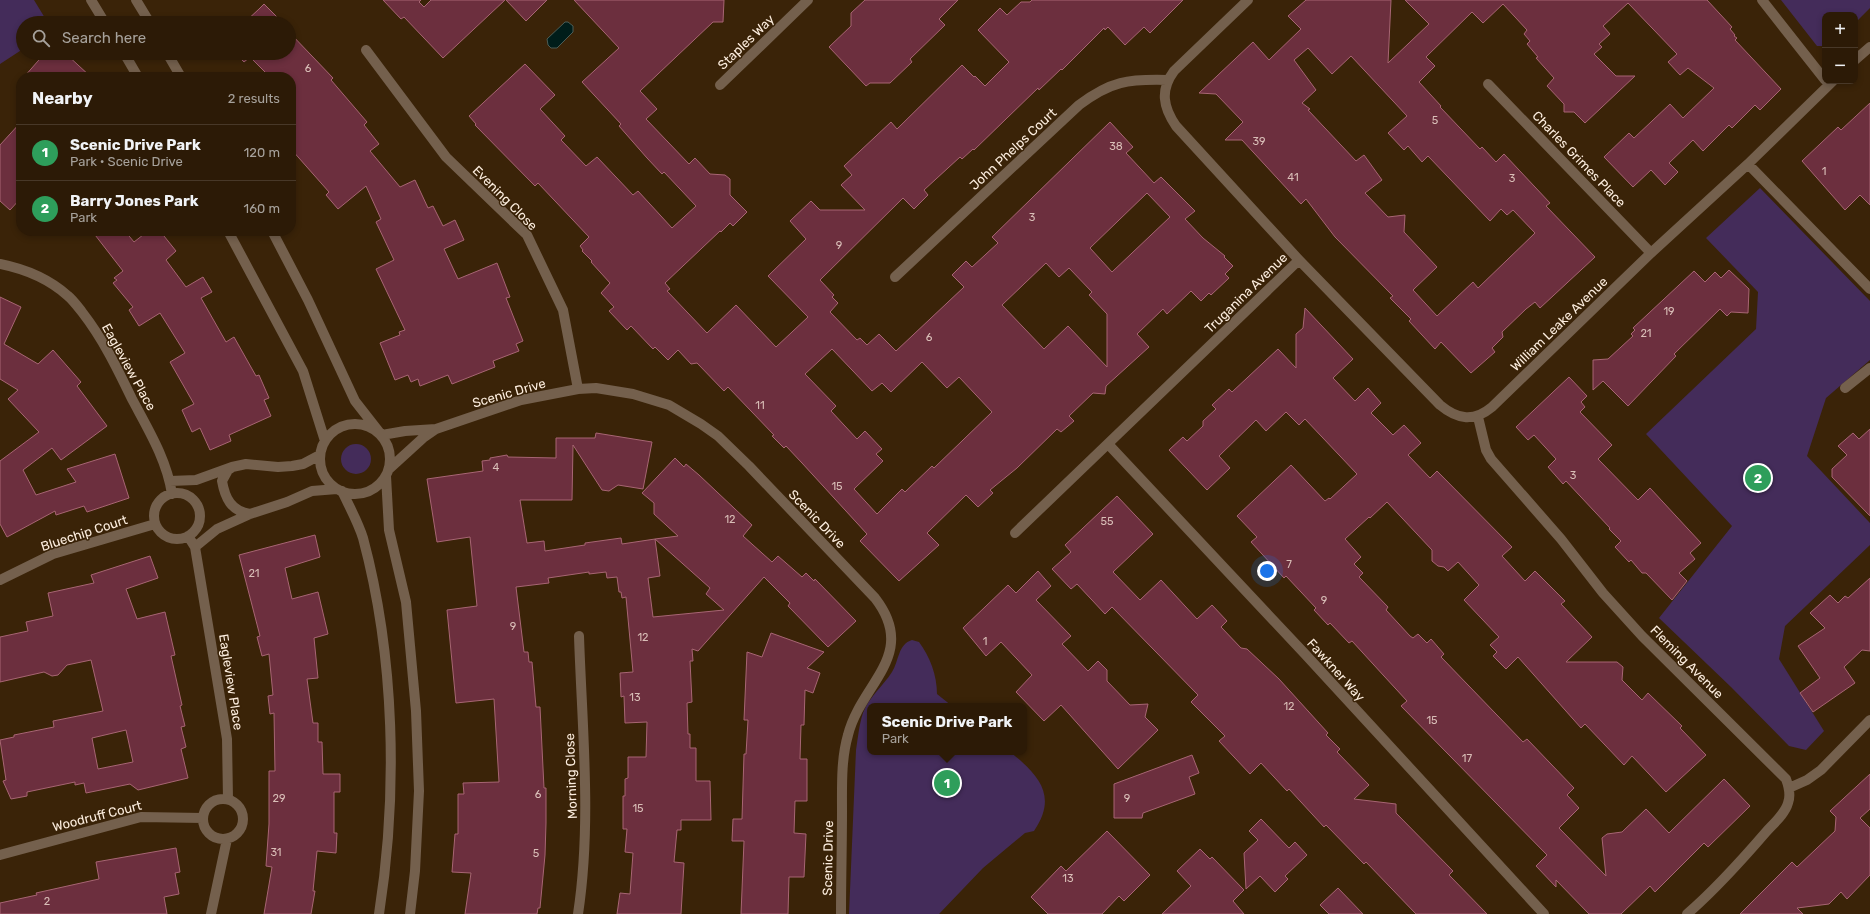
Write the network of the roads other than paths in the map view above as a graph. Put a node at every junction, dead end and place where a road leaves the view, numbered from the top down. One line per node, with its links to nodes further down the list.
1 (91, 0): 6 (street)
2 (136, 0): 7 (street)
3 (808, 0): 19 (street, Staples Way)
4 (1248, 0): 16 (street)
5 (1762, 0): 15 (street)
6 (101, 16)
7 (146, 16)
8 (1870, 47): 10 (street)
9 (366, 50): 29 (street, Evening Close)
10 (1858, 57)
11 (128, 60): 13 (street)
12 (171, 60): 14 (street)
13 (135, 72)
14 (179, 72)
15 (1822, 75)
16 (1167, 80): 24 (street, Truganina Avenue); 26 (street, John Phelps Court)
17 (1488, 84): 23 (street, Charles Grimes Place)
18 (1826, 84): 20 (street, William Leake Avenue)
19 (720, 85)
20 (1748, 164): 23 (street, William Leake Avenue); 27 (street)
21 (231, 236): 34 (street)
22 (275, 236): 33 (street)
23 (1651, 253): 31 (street, William Leake Avenue)
24 (1299, 260): 31 (street); 35 (street, Truganina Avenue)
25 (0, 264): 39 (street, Eagleview Place)
26 (895, 278)
27 (1870, 289)
28 (1870, 368): 30 (street)
29 (578, 388): 32 (street, Scenic Drive); 59 (street, Scenic Drive)
30 (1845, 388)
31 (1478, 417): 50 (street, Fleming Avenue)
32 (436, 429): 33 (street, Scenic Drive); 38 (street, Scenic Drive)
33 (381, 434): 34 (street); 38 (street)
34 (325, 441): 36 (street)
35 (1108, 444): 44 (street, Truganina Avenue); 60 (street, Fawkner Way)
36 (320, 455): 37 (street); 40 (street)
37 (232, 467): 39 (street); 42 (street)
38 (387, 473): 40 (street); 57 (street)
39 (170, 481): 41 (street, Eagleview Place)
40 (340, 490): 42 (street); 56 (street)
41 (172, 494): 43 (street); 45 (street)
42 (250, 514): 46 (street)
43 (155, 524): 45 (street); 47 (street, Bluechip Court)
44 (1015, 533)
45 (188, 536): 46 (street, Eagleview Place)
46 (195, 547): 51 (street, Eagleview Place)
47 (0, 580)
48 (579, 636): 58 (street, Morning Close)
49 (1870, 720): 50 (street)
50 (1789, 788): 61 (street)
51 (228, 799): 52 (street); 53 (street)
52 (203, 818): 53 (street); 54 (street, Woodruff Court)
53 (226, 839): 55 (street)
54 (0, 855)
55 (211, 914)
56 (380, 914)
57 (410, 914)
58 (578, 914)
59 (841, 914)
60 (1544, 914)
61 (1687, 914)

